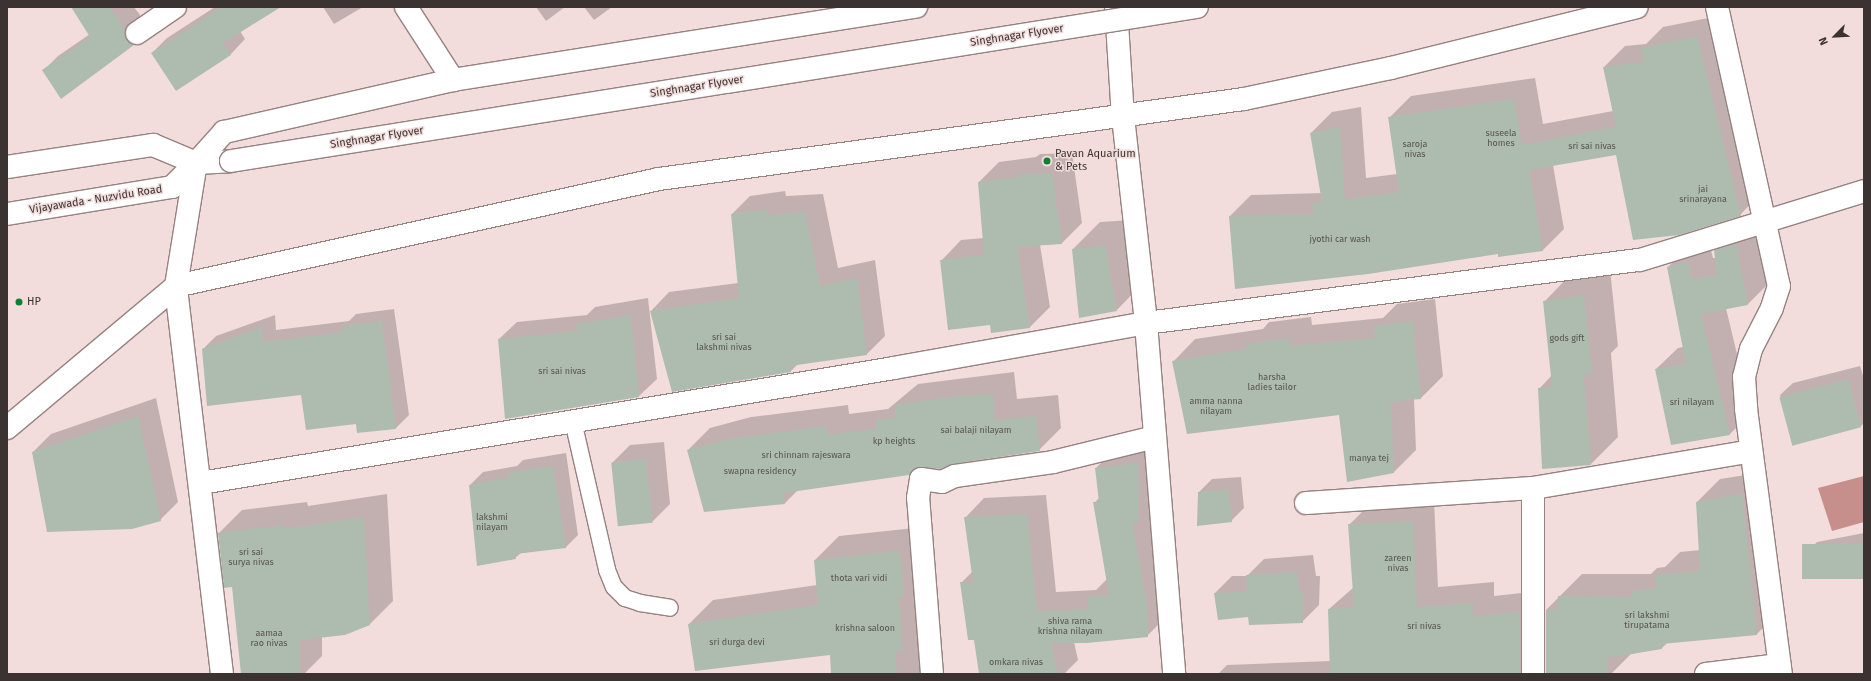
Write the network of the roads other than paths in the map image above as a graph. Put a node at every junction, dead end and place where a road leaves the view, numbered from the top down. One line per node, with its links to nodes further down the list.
1 (175, 7): 8 (street)
2 (916, 7): 9 (street, Vijayawada - Nuzvidu Road)
3 (1116, 7): 10 (street)
4 (1197, 7): 11 (street, Singhnagar Flyover, bridge)
5 (1638, 7): 10 (street)
6 (1717, 7): 15 (street)
7 (409, 8): 9 (street)
8 (137, 33)
9 (453, 80): 11 (street, Vijayawada - Nuzvidu Road)
10 (1123, 117): 16 (street); 17 (street)
11 (196, 164): 12 (street); 14 (street, Vijayawada - Nuzvidu Road); 16 (street)
12 (7, 167)
13 (1864, 191): 15 (street)
14 (7, 214)
15 (1765, 223): 17 (street); 21 (street)
16 (176, 286): 19 (street); 22 (street)
17 (1146, 323): 18 (street); 20 (street)
18 (573, 421): 22 (street); 25 (lane)
19 (7, 428)
20 (1155, 437): 28 (street); 29 (street)
21 (1751, 450): 23 (street); 26 (street)
22 (201, 483): 27 (street)
23 (1533, 488): 24 (street); 30 (street)
24 (1306, 503)
25 (670, 608)
26 (1780, 670): 31 (street)
27 (222, 674)
28 (932, 674)
29 (1174, 674)
30 (1533, 674)
31 (1706, 674)

